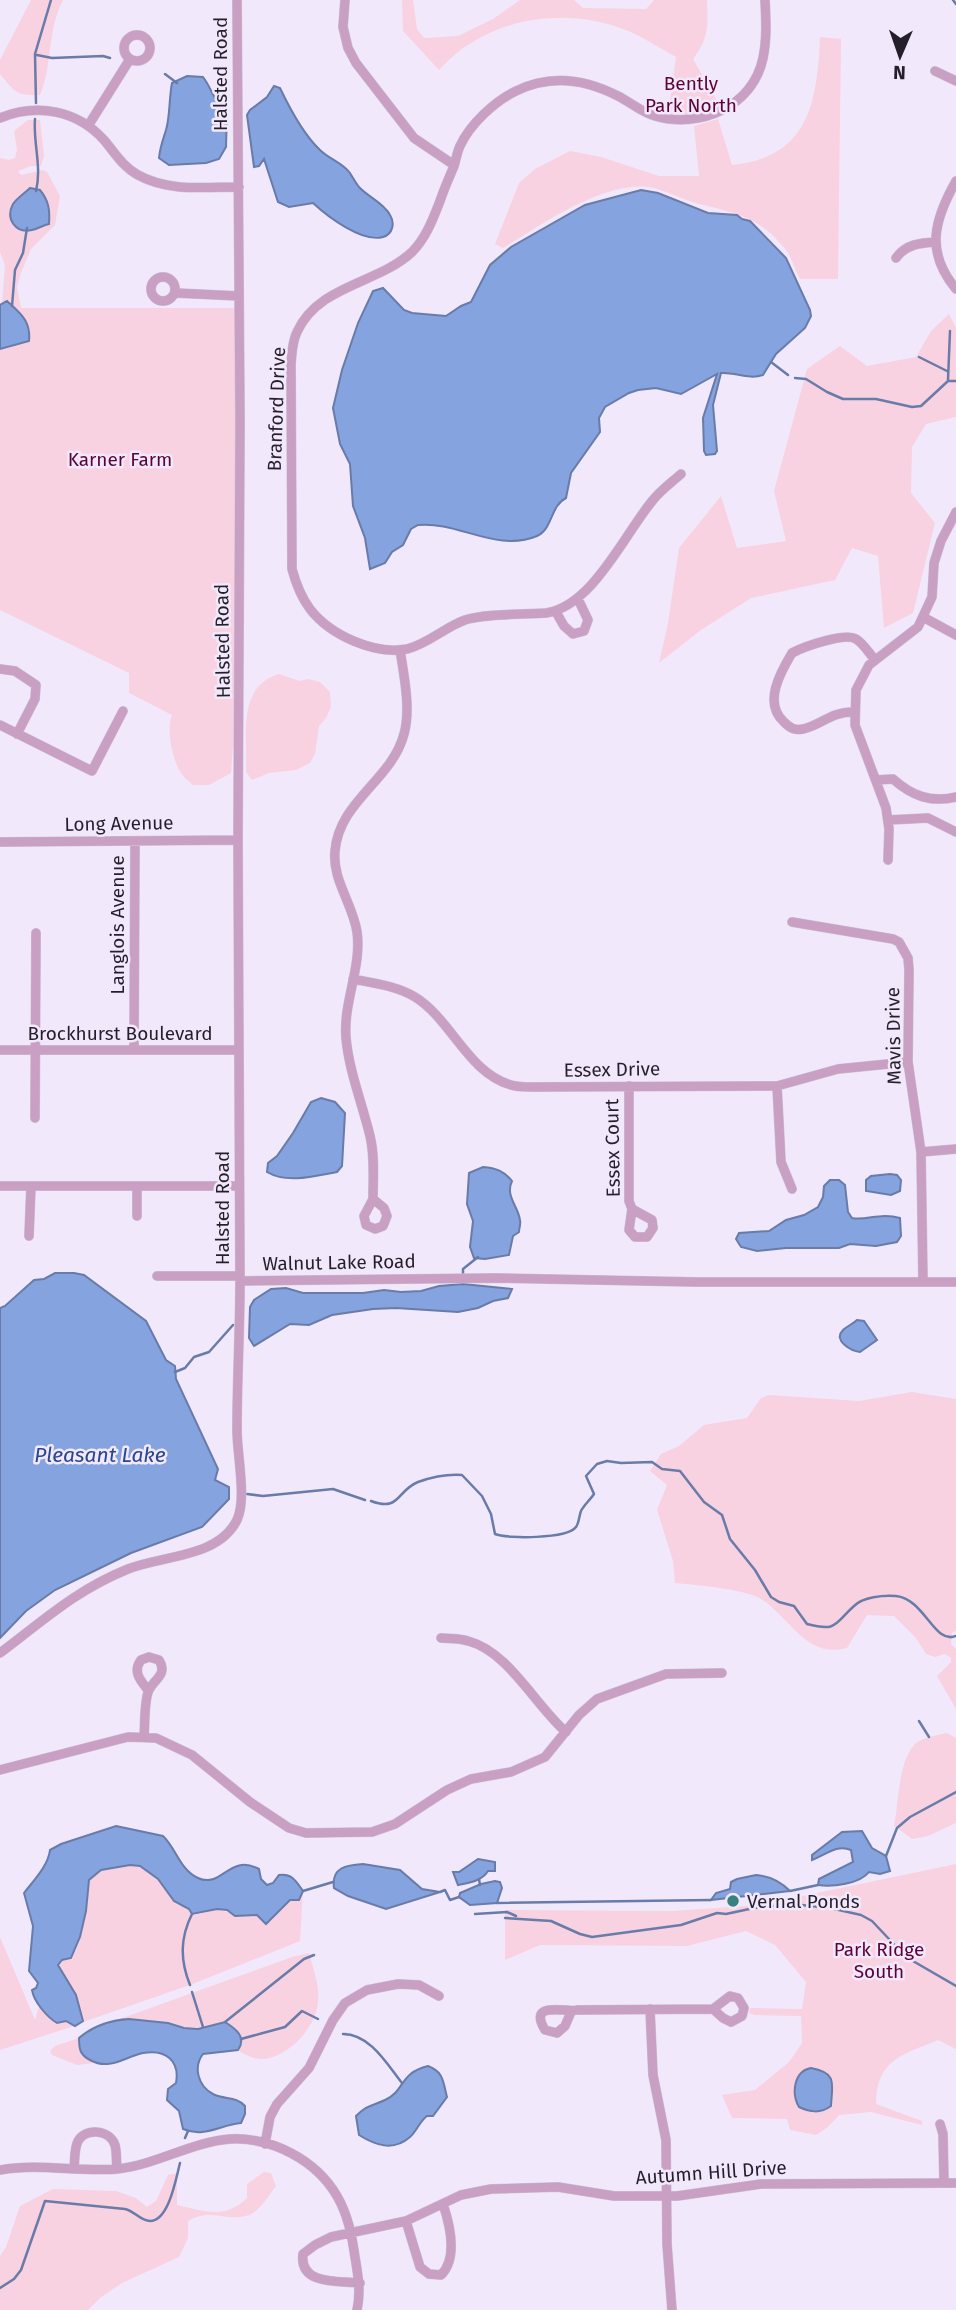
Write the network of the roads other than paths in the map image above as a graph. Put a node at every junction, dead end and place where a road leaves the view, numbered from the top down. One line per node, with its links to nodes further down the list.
1 (237, 0): 11 (street, Halsted Road)
2 (345, 0): 9 (street)
3 (765, 0): 9 (street, Branford Drive)
4 (130, 59): 8 (street)
5 (935, 71): 6 (street)
6 (956, 80)
7 (0, 118): 8 (street)
8 (88, 125): 11 (street)
9 (454, 165): 23 (street, Branford Drive)
10 (956, 181): 12 (street)
11 (239, 187): 16 (street, Halsted Road)
12 (936, 242): 13 (street); 14 (street)
13 (896, 258)
14 (956, 289)
15 (176, 293): 16 (street)
16 (239, 296): 36 (street, Halsted Road)
17 (681, 474): 19 (street)
18 (956, 512): 21 (street)
19 (578, 599): 20 (street); 20 (street)
20 (556, 612): 23 (street)
21 (923, 618): 22 (street); 24 (street)
22 (956, 635)
23 (400, 650): 42 (street)
24 (875, 660): 27 (street); 27 (street)
25 (0, 669): 29 (street)
26 (123, 711): 30 (street)
27 (854, 712): 31 (street)
28 (0, 725): 29 (street)
29 (17, 734): 30 (street)
30 (92, 771): 32 (street)
31 (876, 780): 33 (street); 34 (street)
32 (90, 783)
33 (956, 797)
34 (888, 820): 35 (street); 39 (street)
35 (956, 832)
36 (238, 840): 37 (street, Long Avenue); 46 (street, Halsted Road)
37 (135, 841): 38 (street, Long Avenue); 45 (street, Langlois Avenue)
38 (0, 842)
39 (887, 863)
40 (792, 922): 47 (street, Mavis Drive)
41 (36, 933): 44 (street)
42 (353, 979): 48 (street, Essex Drive); 58 (street)
43 (0, 1050): 44 (street, Brockhurst Boulevard)
44 (34, 1050): 45 (street, Brockhurst Boulevard); 50 (street)
45 (134, 1050): 46 (street, Brockhurst Boulevard)
46 (239, 1050): 56 (street, Halsted Road)
47 (908, 1062): 49 (street, Essex Drive); 52 (street, Mavis Drive)
48 (629, 1086): 49 (street, Essex Drive); 59 (street, Essex Court)
49 (777, 1086): 57 (street)
50 (35, 1118)
51 (956, 1149): 52 (street)
52 (921, 1152): 64 (street, Mavis Drive)
53 (0, 1185): 54 (street)
54 (31, 1186): 55 (street); 61 (street)
55 (137, 1186): 56 (street); 60 (street)
56 (239, 1186): 63 (street, Halsted Road)
57 (792, 1189)
58 (373, 1199)
59 (632, 1209)
60 (137, 1216)
61 (29, 1236)
62 (157, 1276): 63 (street)
63 (240, 1278): 64 (street, Walnut Lake Road); 67 (street, Walnut Lake Road)
64 (923, 1282): 65 (street, Walnut Lake Road)
65 (956, 1282)
66 (441, 1638): 70 (street)
67 (0, 1653)
68 (722, 1673): 70 (street)
69 (148, 1690): 71 (street)
70 (566, 1732): 71 (street)
71 (144, 1737): 72 (street)
72 (0, 1770)
73 (439, 1996): 78 (street)
74 (650, 2009): 75 (street); 76 (street); 84 (street)
75 (713, 2009)
76 (570, 2012)
77 (940, 2124): 82 (street)
78 (265, 2144): 80 (street); 87 (street)
79 (74, 2169): 80 (street); 80 (street); 81 (street)
80 (117, 2169)
81 (0, 2170)
82 (944, 2183): 83 (street, Autumn Hill Drive); 84 (street, Autumn Hill Drive)
83 (956, 2183)
84 (667, 2196): 85 (street, Autumn Hill Drive); 90 (street)
85 (443, 2204): 86 (street, Autumn Hill Drive); 86 (street)
86 (406, 2221): 87 (street, Autumn Hill Drive)
87 (351, 2232): 88 (street); 88 (street, Autumn Hill Drive)
88 (359, 2283): 89 (street)
89 (357, 2310)
90 (672, 2310)

